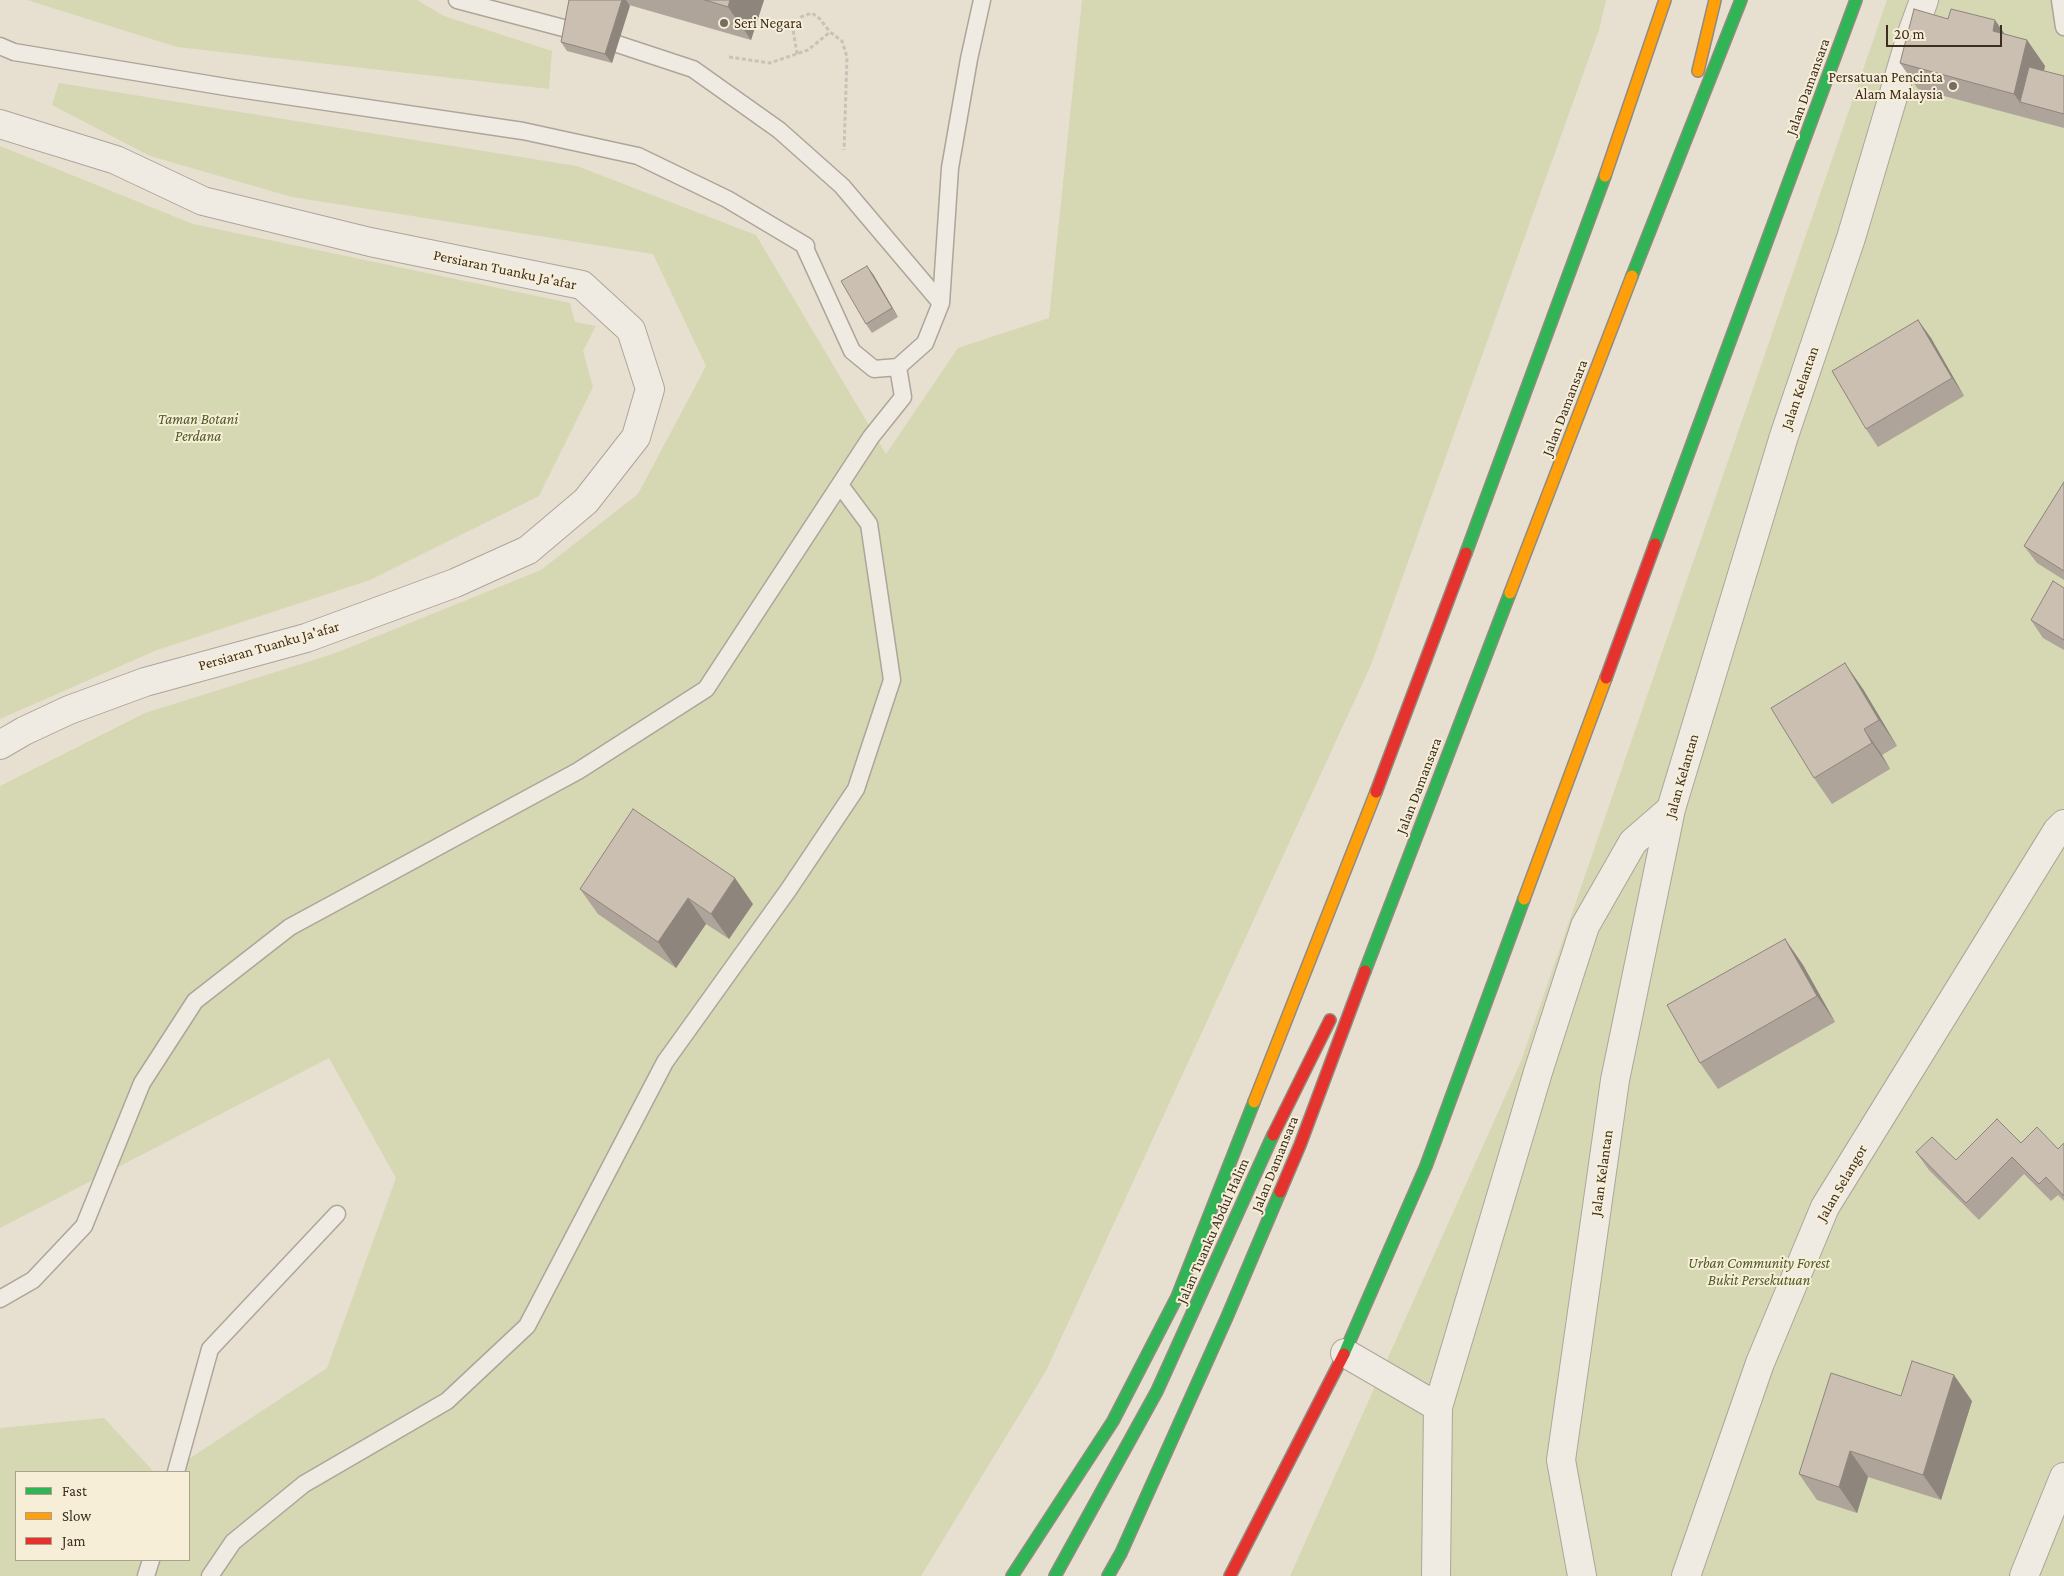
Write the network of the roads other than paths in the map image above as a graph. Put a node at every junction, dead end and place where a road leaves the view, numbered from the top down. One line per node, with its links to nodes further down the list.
1 (457, 0): 13 (lane)
2 (982, 0): 13 (lane)
3 (1665, 0): 31 (main road)
4 (1715, 0): 12 (main road)
5 (1741, 0): 12 (main road, Jalan Damansara)
6 (1856, 0): 24 (main road, Jalan Damansara)
7 (1924, 0): 17 (street, Jalan Kelantan)
8 (2060, 0): 9 (lane)
9 (2064, 27)
10 (0, 46): 14 (lane)
11 (0, 124): 16 (street, Persiaran Tuanku Ja'afar)
12 (1675, 165): 19 (main road, Jalan Damansara)
13 (941, 303): 14 (lane)
14 (898, 367): 15 (lane)
15 (840, 485): 23 (lane); 30 (lane)
16 (0, 745)
17 (1671, 809): 25 (street); 36 (street, Jalan Kelantan)
18 (2064, 824): 37 (street, Jalan Selangor)
19 (1393, 896): 20 (main road); 33 (main road, Jalan Damansara)
20 (1345, 991)
21 (1336, 1008): 32 (main road, Jalan Tuanku Abdul Halim)
22 (337, 1214): 26 (lane)
23 (0, 1299)
24 (1345, 1352): 25 (street); 34 (main road, Jalan Damansara)
25 (1438, 1407): 35 (street)
26 (176, 1471)
27 (2064, 1477): 38 (street)
28 (151, 1561): 29 (lane)
29 (146, 1576)
30 (210, 1576)
31 (1012, 1576)
32 (1055, 1576)
33 (1108, 1576)
34 (1230, 1576)
35 (1436, 1576)
36 (1582, 1576)
37 (1686, 1576)
38 (2024, 1576)

